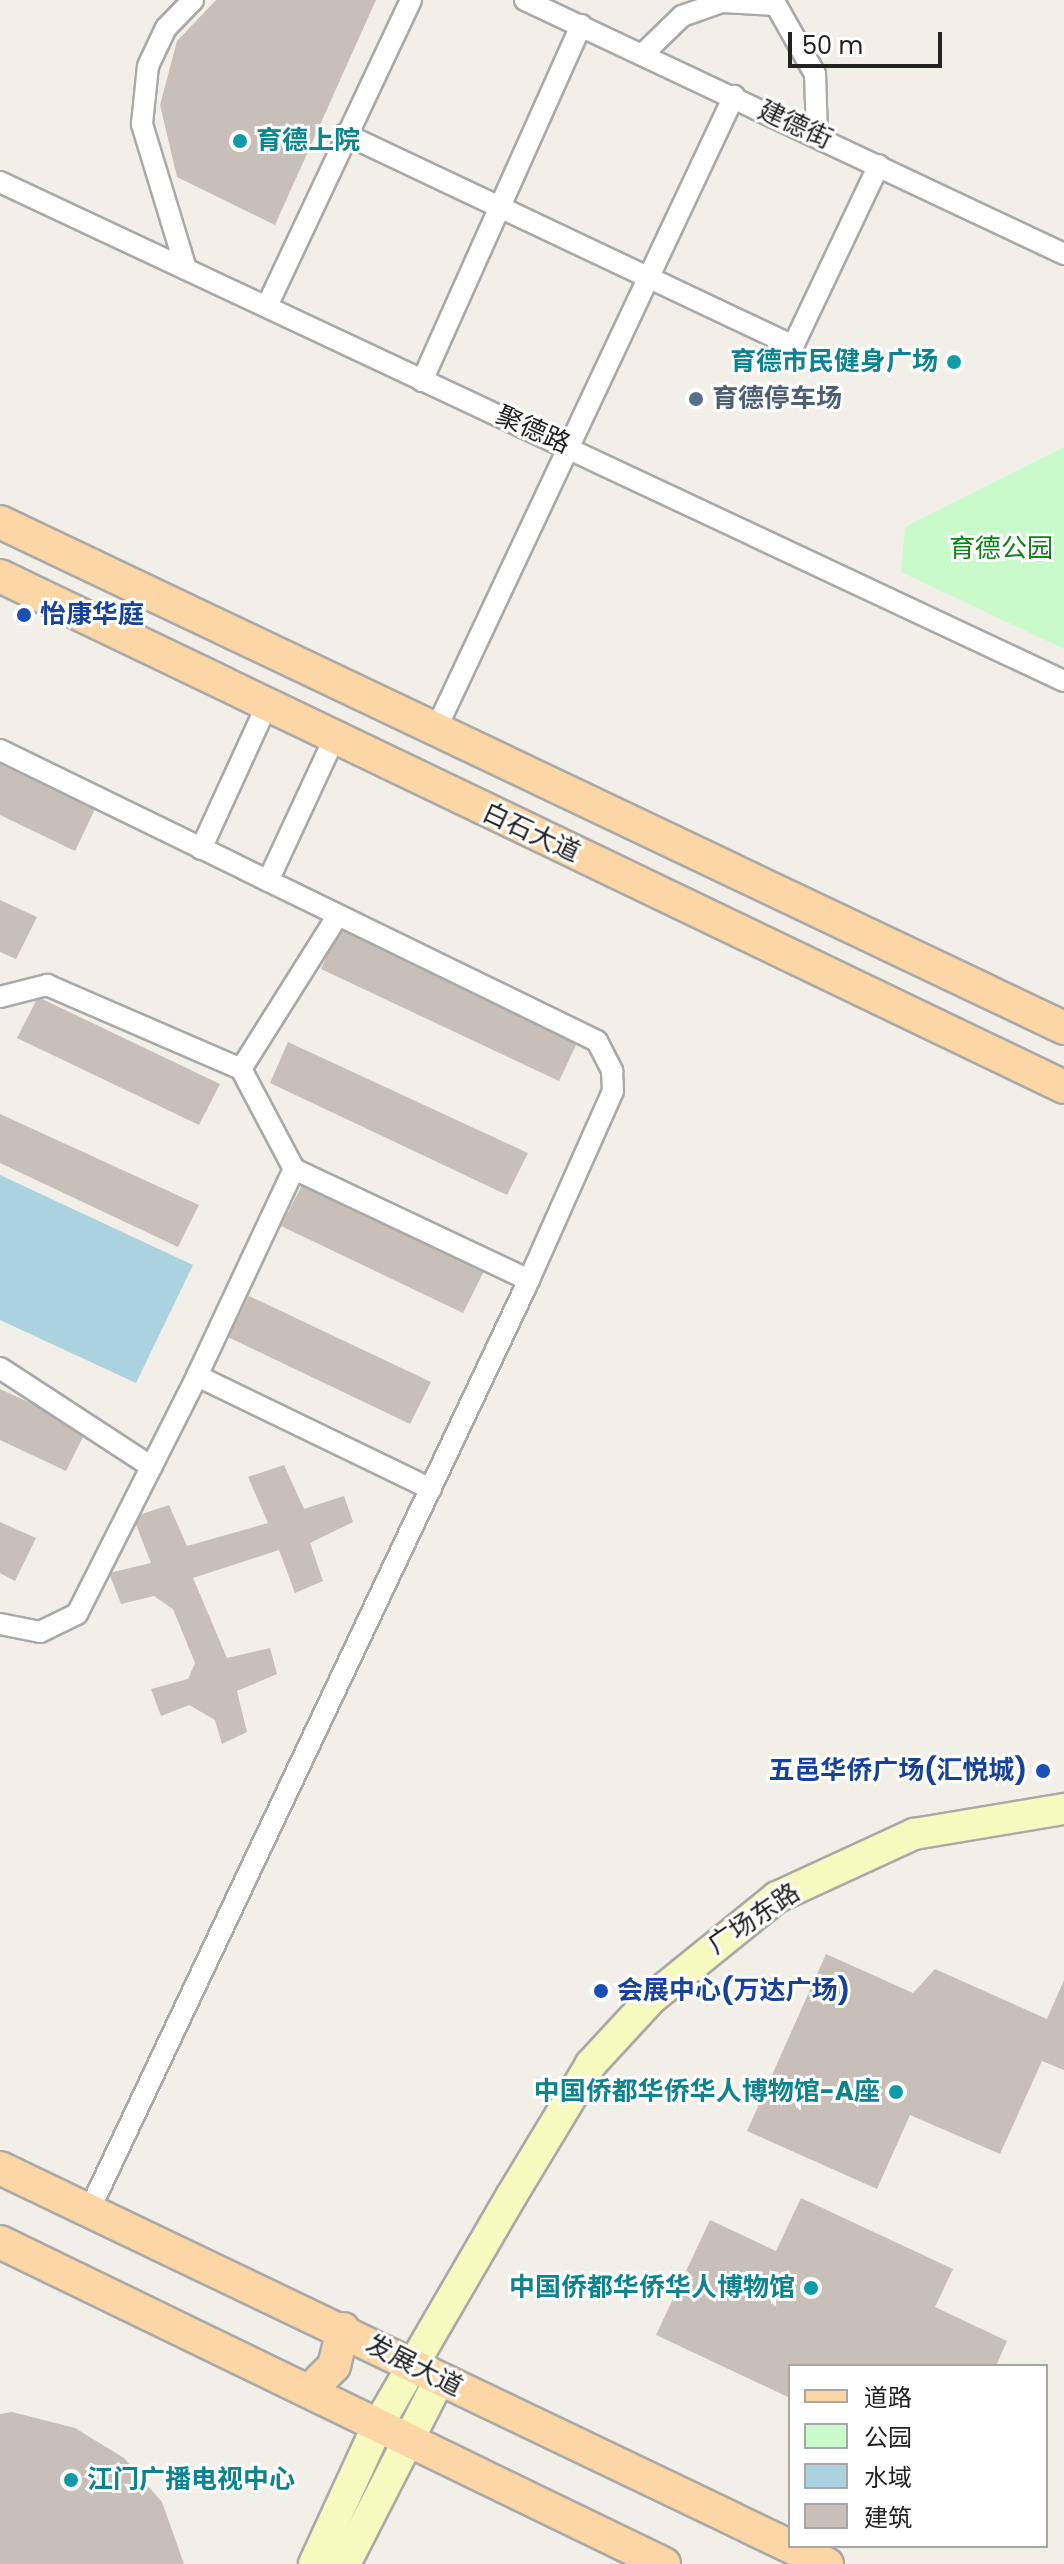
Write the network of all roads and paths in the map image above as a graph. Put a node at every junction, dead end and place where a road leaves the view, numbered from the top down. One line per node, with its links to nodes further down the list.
1 (193, 0): 14 (street)
2 (411, 0): 8 (street)
3 (525, 0): 5 (street, 建德街)
4 (777, 2): 6 (street); 9 (street)
5 (581, 25): 6 (street, 建德街); 12 (street)
6 (643, 54): 7 (street, 建德街)
7 (734, 96): 9 (street, 建德街); 15 (street)
8 (345, 134): 12 (street); 16 (street)
9 (817, 134): 10 (street, 建德街)
10 (879, 165): 13 (street, 建德街); 15 (street)
11 (0, 182): 14 (street, 聚德路)
12 (501, 209): 15 (street); 17 (street)
13 (1064, 254)
14 (186, 269): 16 (street, 聚德路)
15 (650, 277): 18 (street)
16 (267, 306): 17 (street, 聚德路)
17 (422, 381): 18 (street, 聚德路)
18 (567, 445): 21 (street, 聚德路); 23 (street)
19 (0, 522): 23 (main road, 白石大道)
20 (0, 576): 22 (main road, 白石大道)
21 (1064, 681)
22 (266, 707): 24 (main road, 白石大道); 26 (street)
23 (436, 729): 30 (main road, 白石大道)
24 (334, 739): 27 (street); 32 (main road, 白石大道)
25 (0, 750): 26 (street)
26 (201, 849): 27 (street)
27 (268, 881): 28 (street)
28 (338, 915): 31 (street); 34 (street)
29 (0, 997): 31 (street)
30 (1064, 1028)
31 (241, 1069): 33 (street)
32 (1064, 1087)
33 (294, 1169): 34 (street); 36 (street)
34 (529, 1280): 38 (street)
35 (0, 1368): 37 (street)
36 (197, 1376): 37 (street); 38 (street)
37 (152, 1467): 39 (street)
38 (431, 1489): 42 (street)
39 (0, 1624)
40 (1064, 1809): 45 (main road, 广场东路)
41 (0, 2168): 42 (main road, 发展大道)
42 (89, 2211): 44 (main road, 发展大道)
43 (0, 2242): 46 (main road)
44 (343, 2329): 45 (main road, 发展大道); 46 (main road)
45 (425, 2374): 47 (main road, 广场东路); 48 (main road, 发展大道)
46 (309, 2391): 47 (main road)
47 (393, 2432): 50 (main road); 51 (main road); 52 (main road)
48 (788, 2546)
49 (793, 2548): 53 (main road, 发展大道)
50 (314, 2564)
51 (345, 2564)
52 (664, 2564)
53 (827, 2564)

